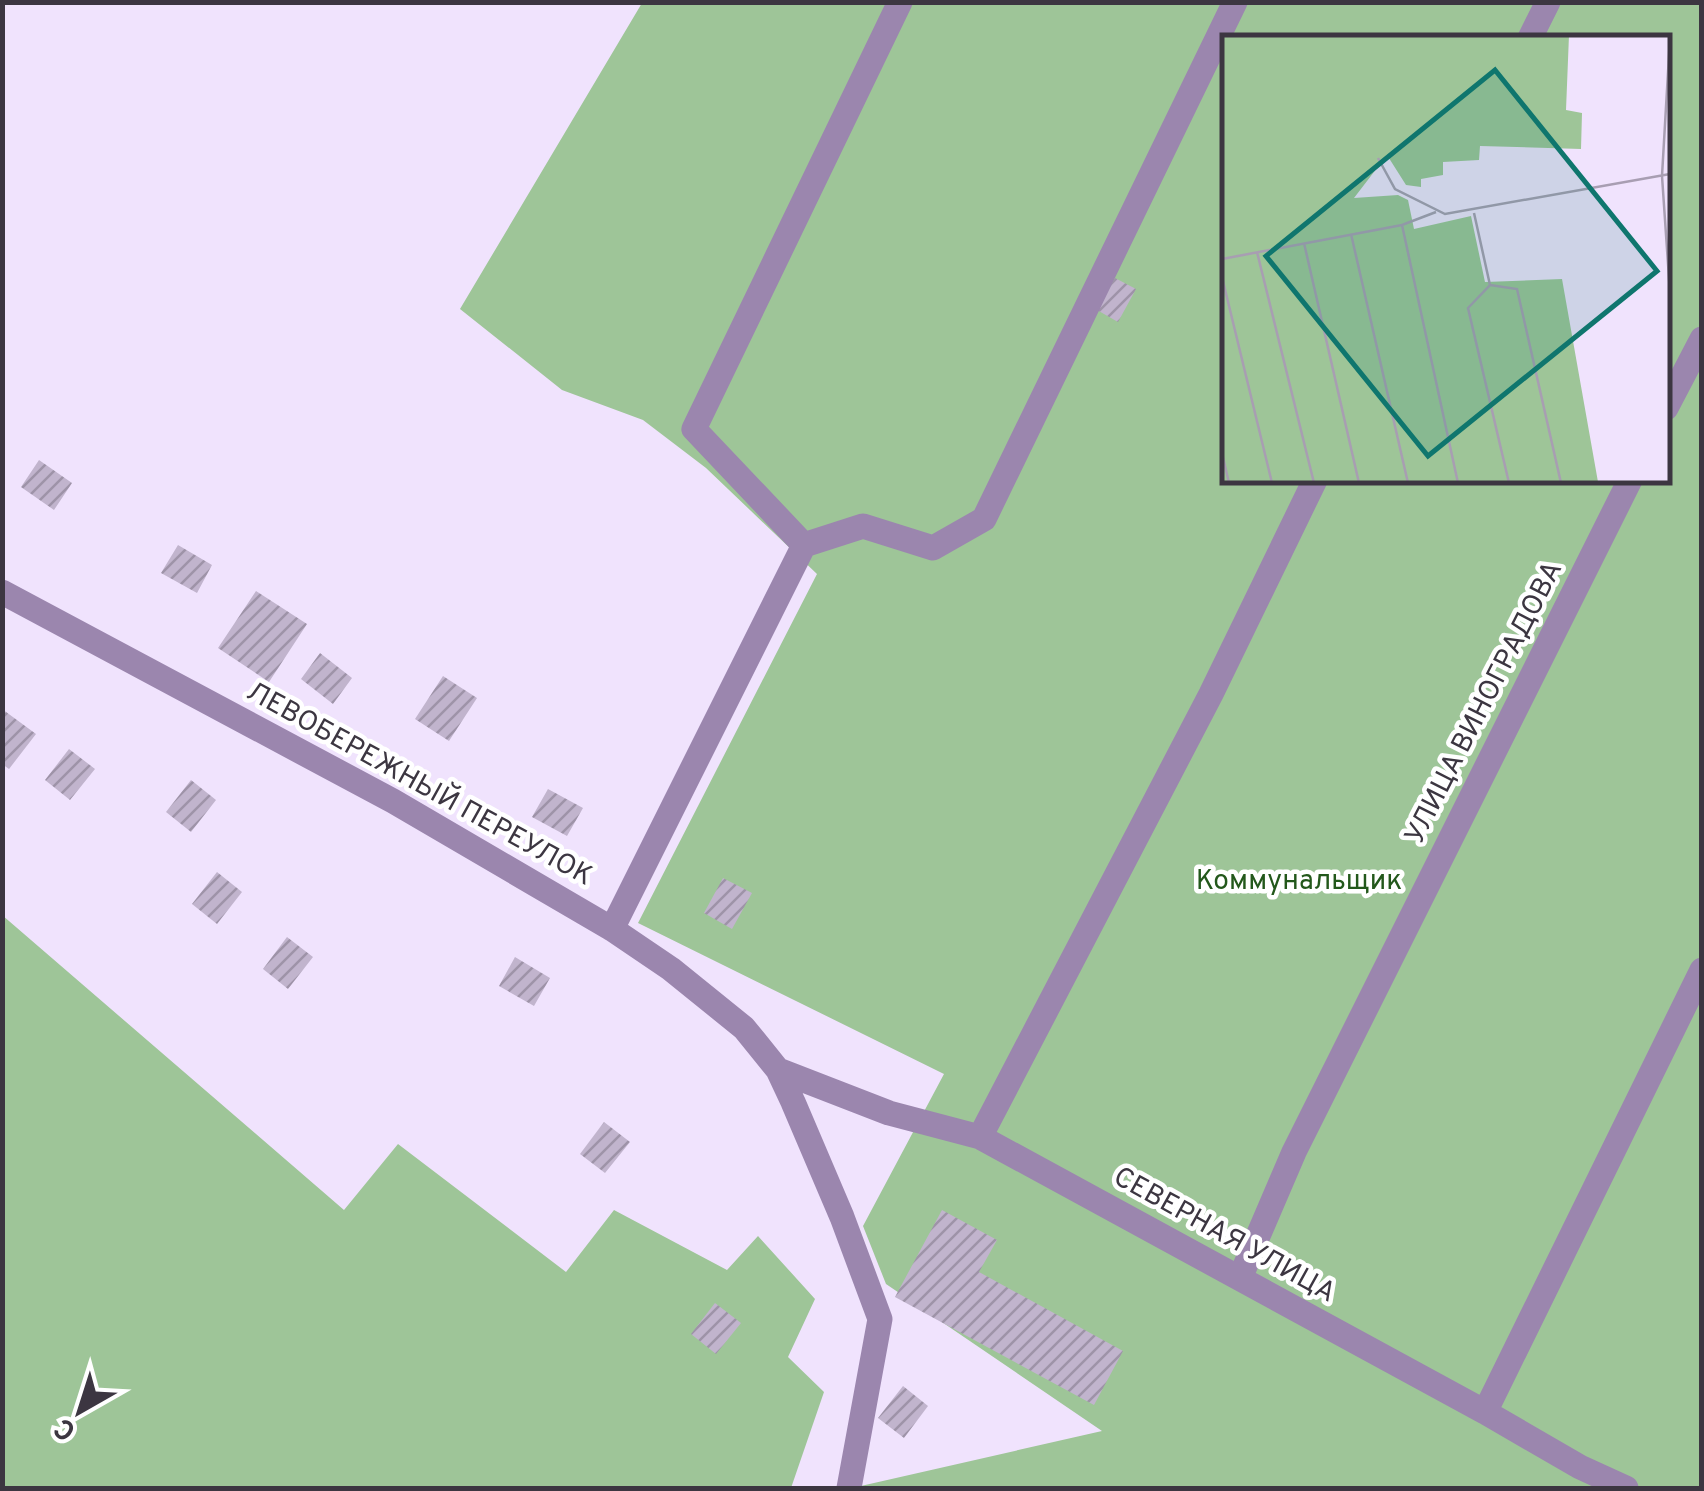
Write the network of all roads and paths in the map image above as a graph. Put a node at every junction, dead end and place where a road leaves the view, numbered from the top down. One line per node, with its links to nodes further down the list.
1 (900, 2): 9 (street)
2 (1235, 2): 9 (street)
3 (1548, 2): 4 (street)
4 (1532, 35)
5 (1702, 339): 6 (street)
6 (1669, 402)
7 (1314, 482): 14 (street)
8 (1629, 482): 15 (street, УЛИЦА ВИНОГРАДОВА)
9 (804, 544): 11 (street)
10 (2, 592): 11 (street, ЛЕВОБЕРЕЖНЫЙ ПЕРЕУЛОК)
11 (612, 929): 13 (street, ЛЕВОБЕРЕЖНЫЙ ПЕРЕУЛОК)
12 (1702, 970): 16 (street)
13 (778, 1070): 14 (street, СЕВЕРНАЯ УЛИЦА); 17 (street)
14 (980, 1137): 15 (street, СЕВЕРНАЯ УЛИЦА)
15 (1240, 1278): 16 (street, СЕВЕРНАЯ УЛИЦА)
16 (1485, 1412): 18 (street, СЕВЕРНАЯ УЛИЦА)
17 (849, 1488)
18 (1626, 1488)

